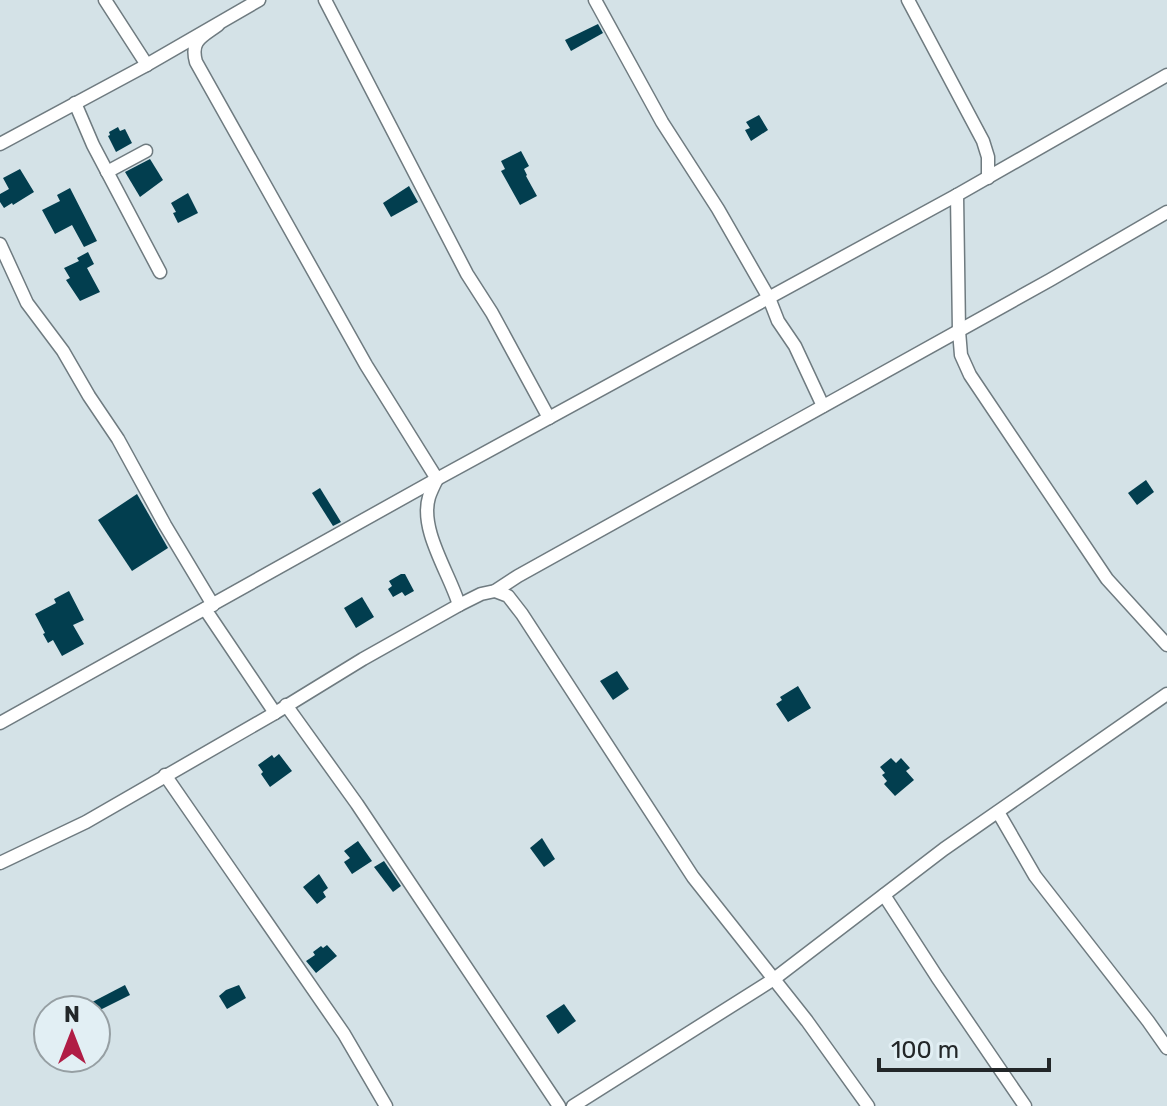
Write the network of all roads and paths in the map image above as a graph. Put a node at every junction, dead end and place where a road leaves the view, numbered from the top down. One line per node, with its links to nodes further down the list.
1 (105, 0): 7 (street)
2 (325, 0): 21 (street)
3 (595, 0): 18 (street)
4 (908, 0): 13 (street)
5 (253, 1): 6 (street)
6 (218, 25): 7 (street); 22 (street)
7 (147, 65): 9 (street)
8 (1167, 75): 13 (street)
9 (75, 103): 10 (street); 12 (street)
10 (0, 144)
11 (146, 151): 12 (street)
12 (107, 172): 17 (street)
13 (988, 178): 14 (street)
14 (957, 195): 18 (street); 19 (street)
15 (1167, 212): 19 (street)
16 (0, 244): 25 (street)
17 (160, 272)
18 (769, 298): 20 (street); 21 (street)
19 (959, 331): 20 (street); 26 (street)
20 (823, 406): 23 (street)
21 (549, 418): 22 (street)
22 (437, 479): 24 (street); 25 (street)
23 (495, 591): 24 (street); 35 (street)
24 (459, 605): 28 (street)
25 (209, 607): 29 (street); 30 (street)
26 (1167, 645)
27 (1167, 694): 32 (street)
28 (286, 705): 29 (street); 38 (street)
29 (275, 713): 31 (street)
30 (0, 723)
31 (165, 775): 33 (street); 37 (street)
32 (998, 812): 34 (street); 36 (street)
33 (0, 863)
34 (884, 895): 35 (street); 41 (street)
35 (774, 979): 39 (street); 40 (street)
36 (1167, 1048)
37 (386, 1106)
38 (559, 1106)
39 (573, 1106)
40 (868, 1106)
41 (1025, 1106)

